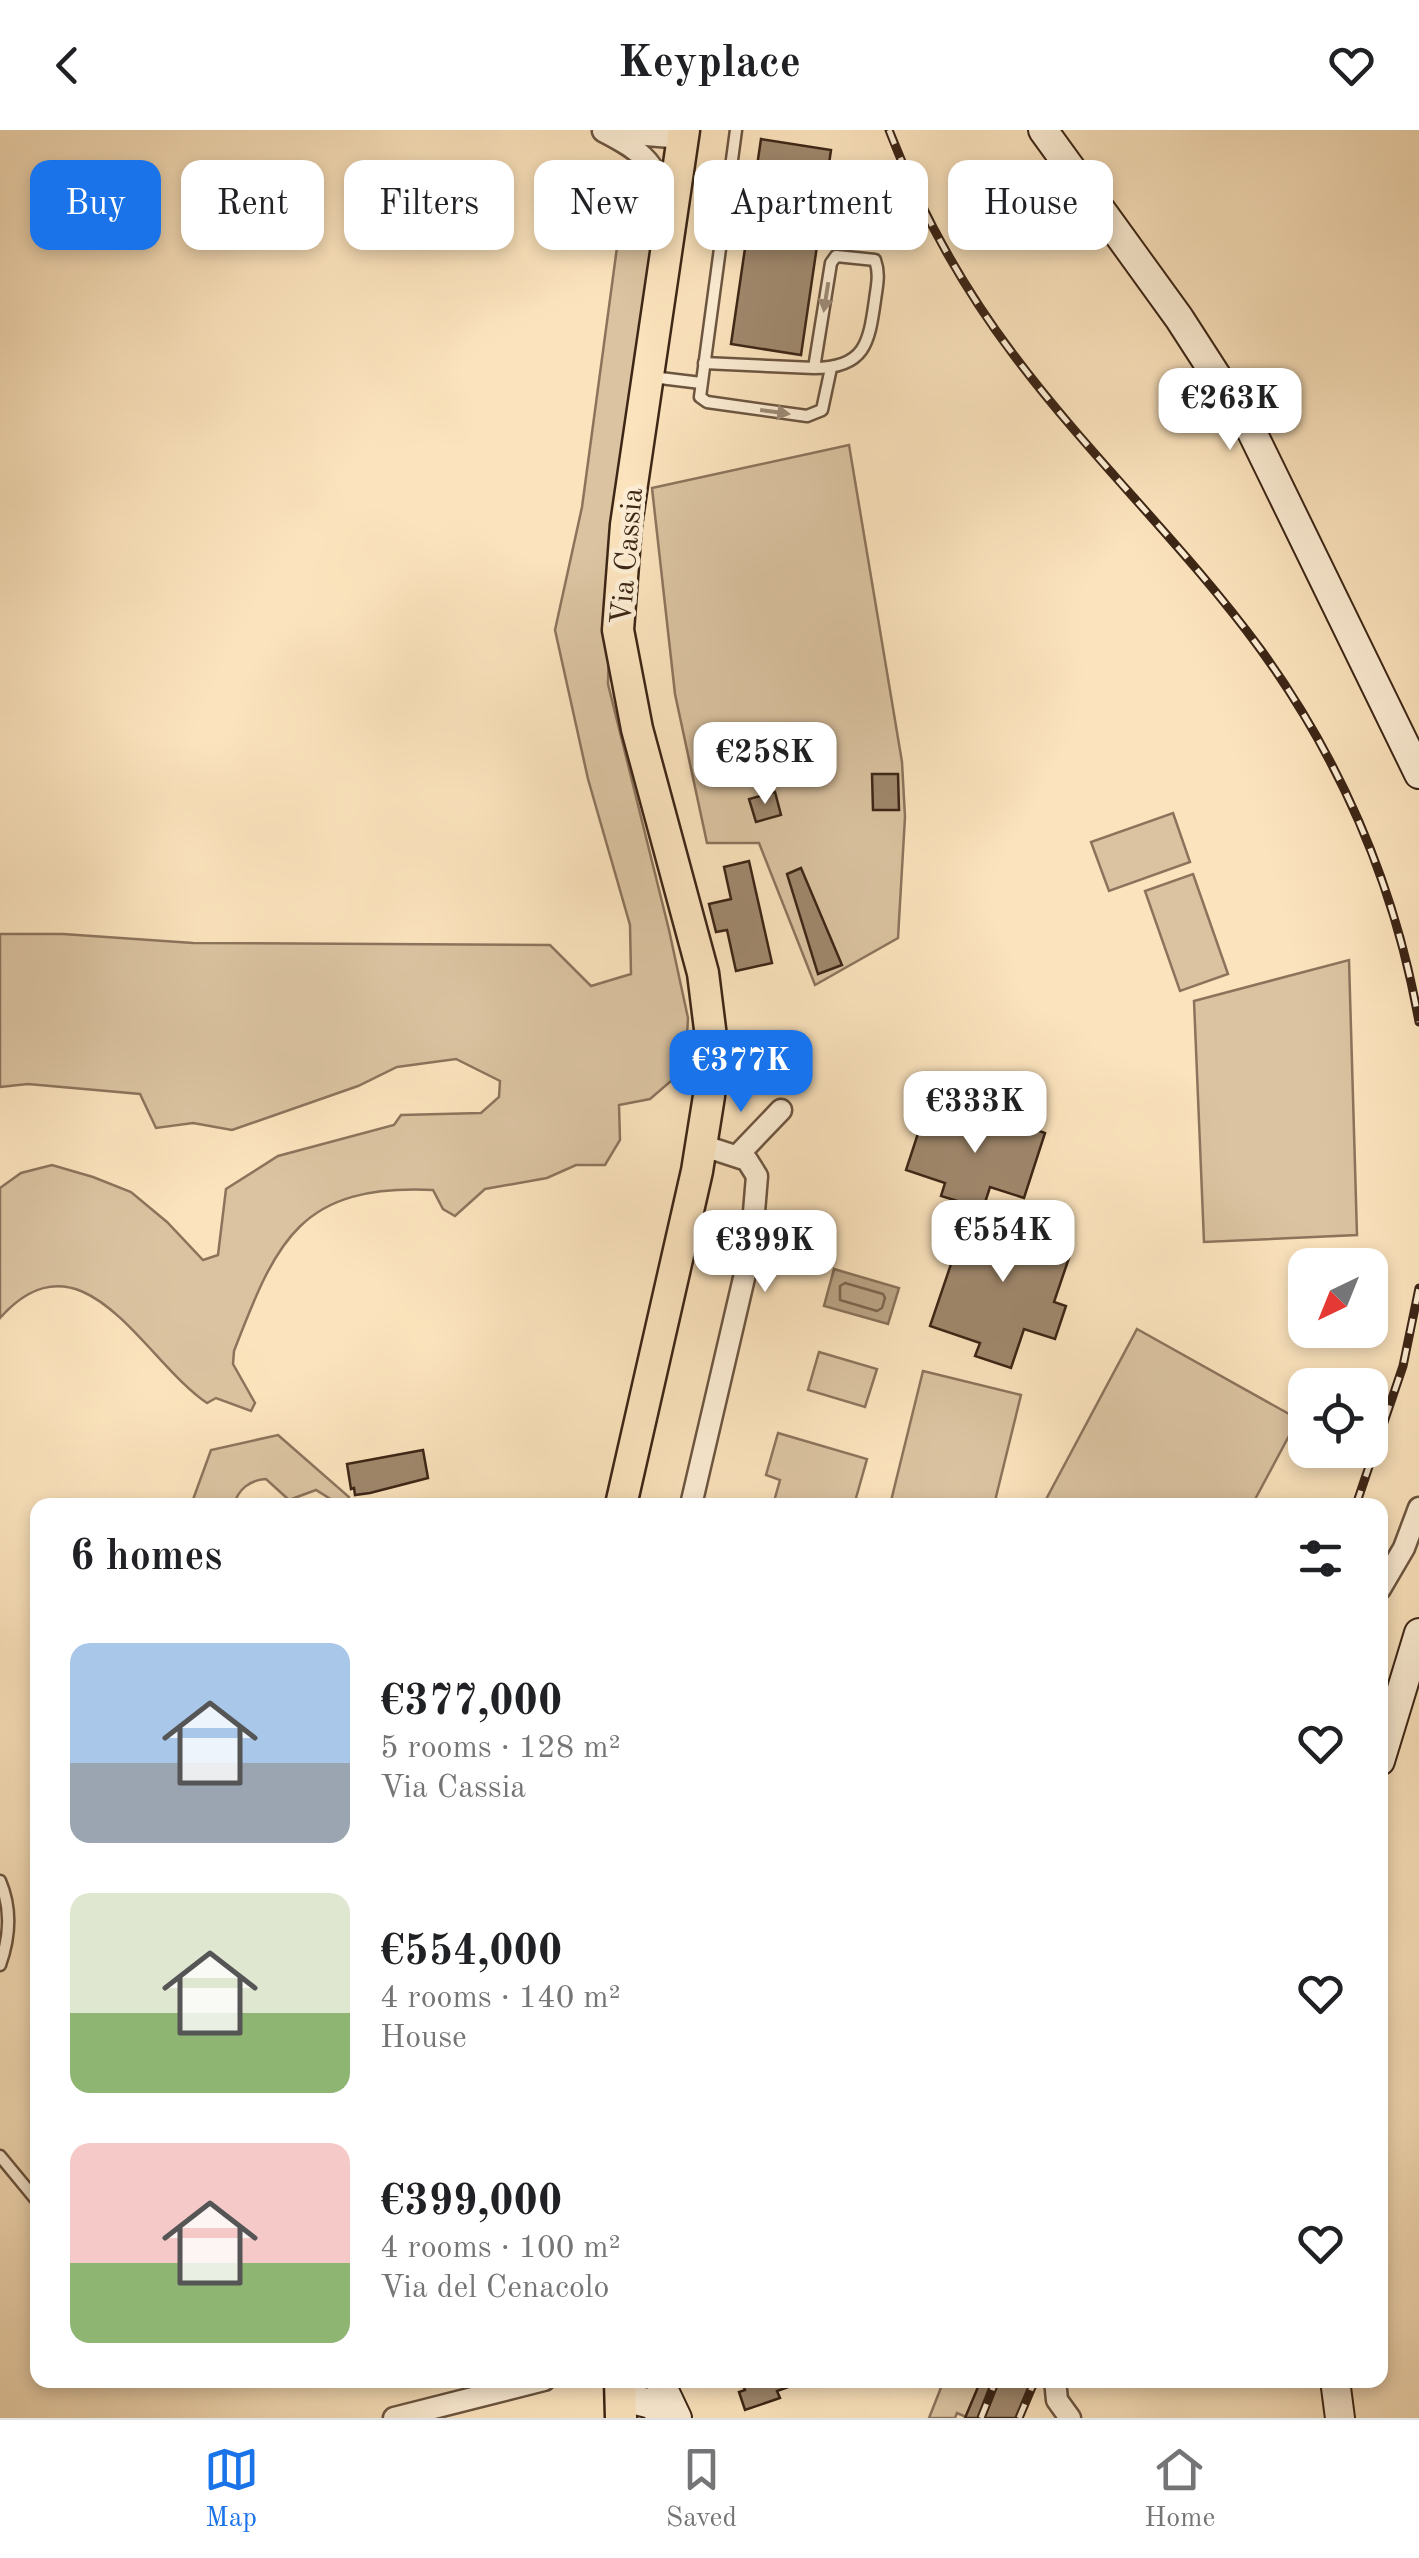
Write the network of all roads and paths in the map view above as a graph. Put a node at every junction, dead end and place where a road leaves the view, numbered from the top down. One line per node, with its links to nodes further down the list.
1 (600, 130): 4 (street); 5 (street)
2 (735, 130): 8 (lane)
3 (1044, 130): 13 (main road)
4 (684, 134): 6 (main road, Via Cassia)
5 (648, 160)
6 (674, 196)
7 (666, 250): 11 (main road, Via Cassia)
8 (704, 363): 9 (lane); 12 (lane)
9 (814, 368): 10 (lane); 10 (lane, one-way to 9)
10 (831, 368): 12 (lane, one-way to 10)
11 (647, 376): 12 (lane); 15 (main road, Via Cassia)
12 (701, 383)
13 (1419, 774)
14 (781, 1110): 16 (street)
15 (702, 1145): 16 (street); 17 (main road, Via Cassia)
16 (738, 1154): 18 (street)
17 (624, 1498)
18 (693, 1498)
19 (1419, 1508): 20 (street)
20 (1388, 1575)
21 (1419, 1633): 22 (main road)
22 (1388, 1736)
23 (0, 1881): 24 (lane)
24 (0, 1965)
25 (0, 2156): 26 (lane)
26 (30, 2192)
27 (512, 2388): 32 (street)
28 (663, 2388): 34 (main road)
29 (1056, 2388): 35 (street)
30 (1336, 2388): 36 (main road)
31 (620, 2398): 33 (main road)
32 (394, 2418)
33 (668, 2418)
34 (677, 2418)
35 (1070, 2418)
36 (1340, 2418)

